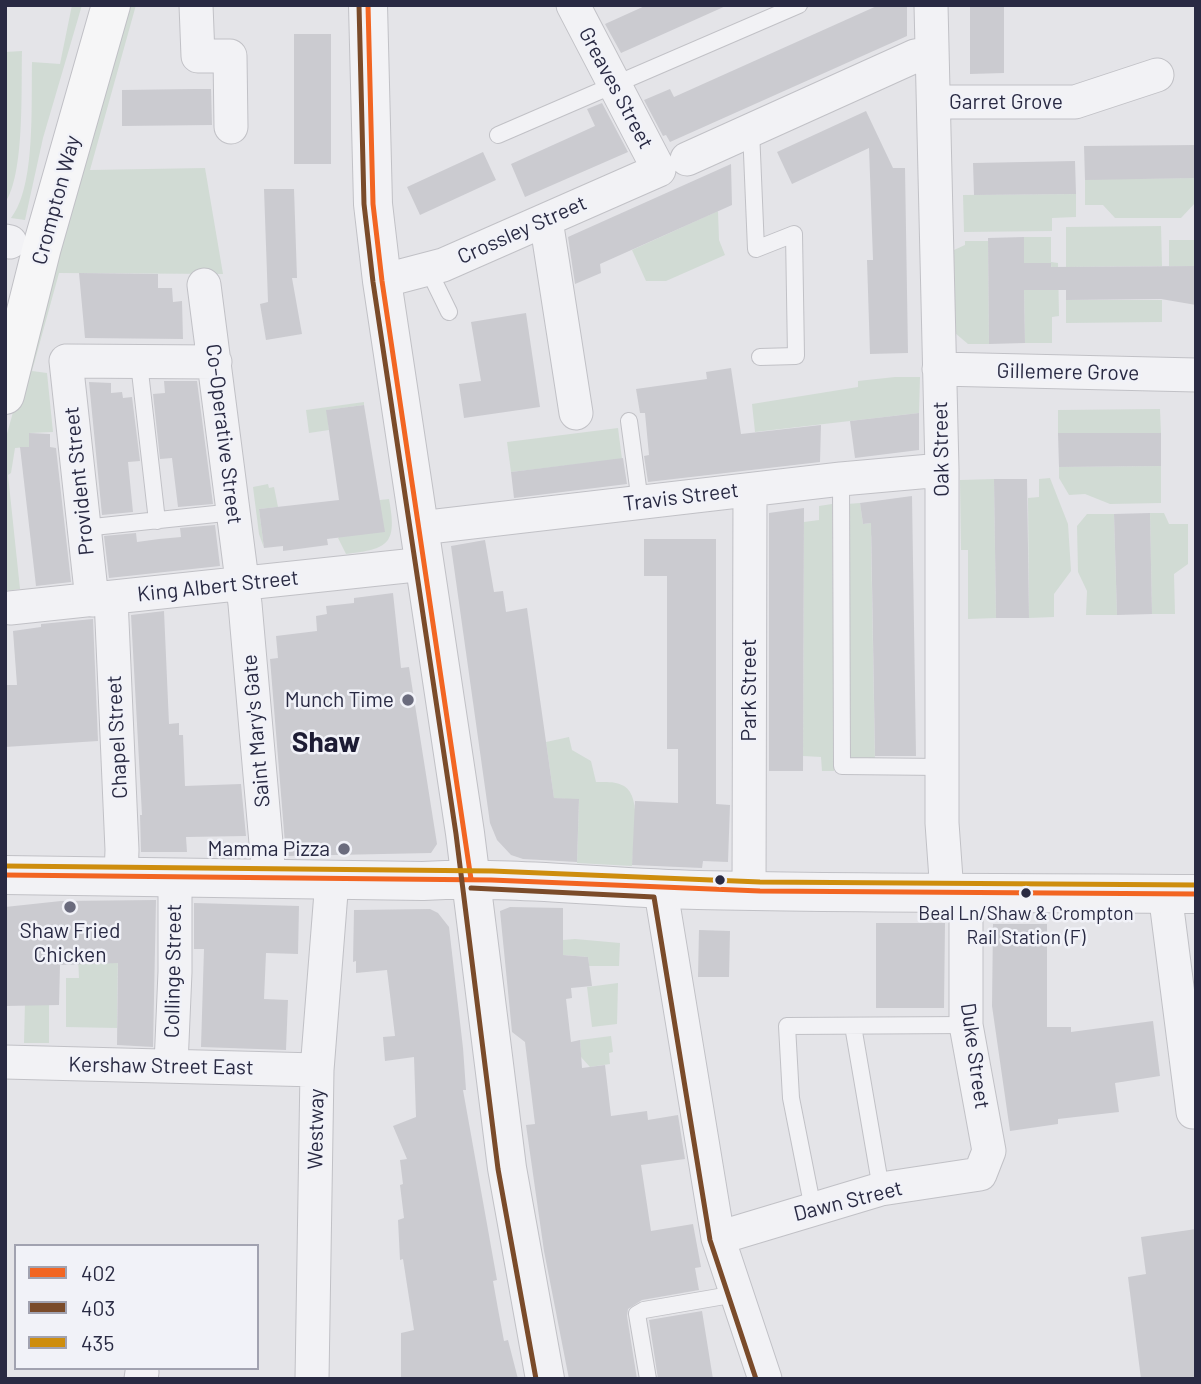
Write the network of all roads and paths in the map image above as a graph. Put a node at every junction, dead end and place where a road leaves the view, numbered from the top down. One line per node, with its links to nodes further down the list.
1 (110, 5): 25 (main road, Crompton Way)
2 (196, 5): 11 (street)
3 (368, 5): 17 (street)
4 (799, 5): 9 (lane)
5 (931, 5): 7 (street, Oak Street)
6 (581, 8): 9 (street, Greaves Street)
7 (932, 53): 10 (street, Oak Street); 12 (street, Crossley Street)
8 (1157, 75): 10 (street, Garret Grove)
9 (614, 83): 13 (lane); 14 (street, Greaves Street)
10 (934, 102): 23 (street, Oak Street)
11 (231, 127)
12 (751, 130): 14 (street, Crossley Street); 20 (lane)
13 (498, 135)
14 (673, 164): 15 (street, Crossley Street)
15 (546, 220): 16 (street, Crossley Street); 26 (street)
16 (428, 269): 17 (street, Crossley Street); 19 (lane)
17 (382, 281): 35 (street)
18 (204, 285): 21 (street, Co-Operative Street)
19 (449, 312)
20 (761, 358)
21 (215, 362): 22 (street); 32 (street, Co-Operative Street)
22 (139, 363): 33 (lane); 34 (street, Provident Street)
23 (939, 369): 24 (street, Gillemere Grove); 28 (street, Oak Street)
24 (1196, 375)
25 (5, 395)
26 (576, 413)
27 (629, 421): 31 (lane)
28 (942, 470): 29 (street, Travis Street); 39 (street, Oak Street)
29 (841, 479): 30 (street, Travis Street); 39 (lane)
30 (750, 489): 31 (street, Travis Street); 47 (street, Park Street)
31 (640, 502): 35 (street, Travis Street)
32 (234, 512): 33 (lane); 36 (street, Co-Operative Street)
33 (157, 521): 34 (lane)
34 (84, 528): 37 (street, Provident Street)
35 (422, 546): 36 (street, King Albert Street); 44 (street)
36 (243, 584): 37 (street, King Albert Street); 43 (street, Saint Mary's Gate)
37 (101, 599): 38 (street, King Albert Street); 41 (street, Chapel Street)
38 (10, 608)
39 (942, 767): 48 (street, Oak Street)
40 (5, 875): 41 (street)
41 (121, 876): 42 (street)
42 (174, 877): 43 (street); 53 (street, Collinge Street)
43 (269, 877): 45 (street)
44 (471, 878): 45 (street); 46 (street); 62 (street)
45 (332, 880): 54 (street, Westway)
46 (663, 889): 47 (street); 59 (street)
47 (748, 891): 48 (street)
48 (956, 893): 49 (street); 50 (street, Duke Street)
49 (1180, 893): 55 (street)
50 (966, 1025): 51 (lane); 56 (street, Duke Street)
51 (853, 1026): 57 (lane); 58 (lane)
52 (5, 1062): 53 (street, Kershaw Street East)
53 (171, 1065): 54 (street, Kershaw Street East)
54 (317, 1070): 61 (street, Westway)
55 (1195, 1112)
56 (980, 1174): 57 (street, Dawn Street)
57 (881, 1189): 58 (street, Dawn Street)
58 (813, 1209): 59 (street, Dawn Street)
59 (718, 1238): 60 (street)
60 (736, 1294): 63 (lane); 64 (street)
61 (312, 1379)
62 (545, 1379)
63 (648, 1379)
64 (765, 1379)

